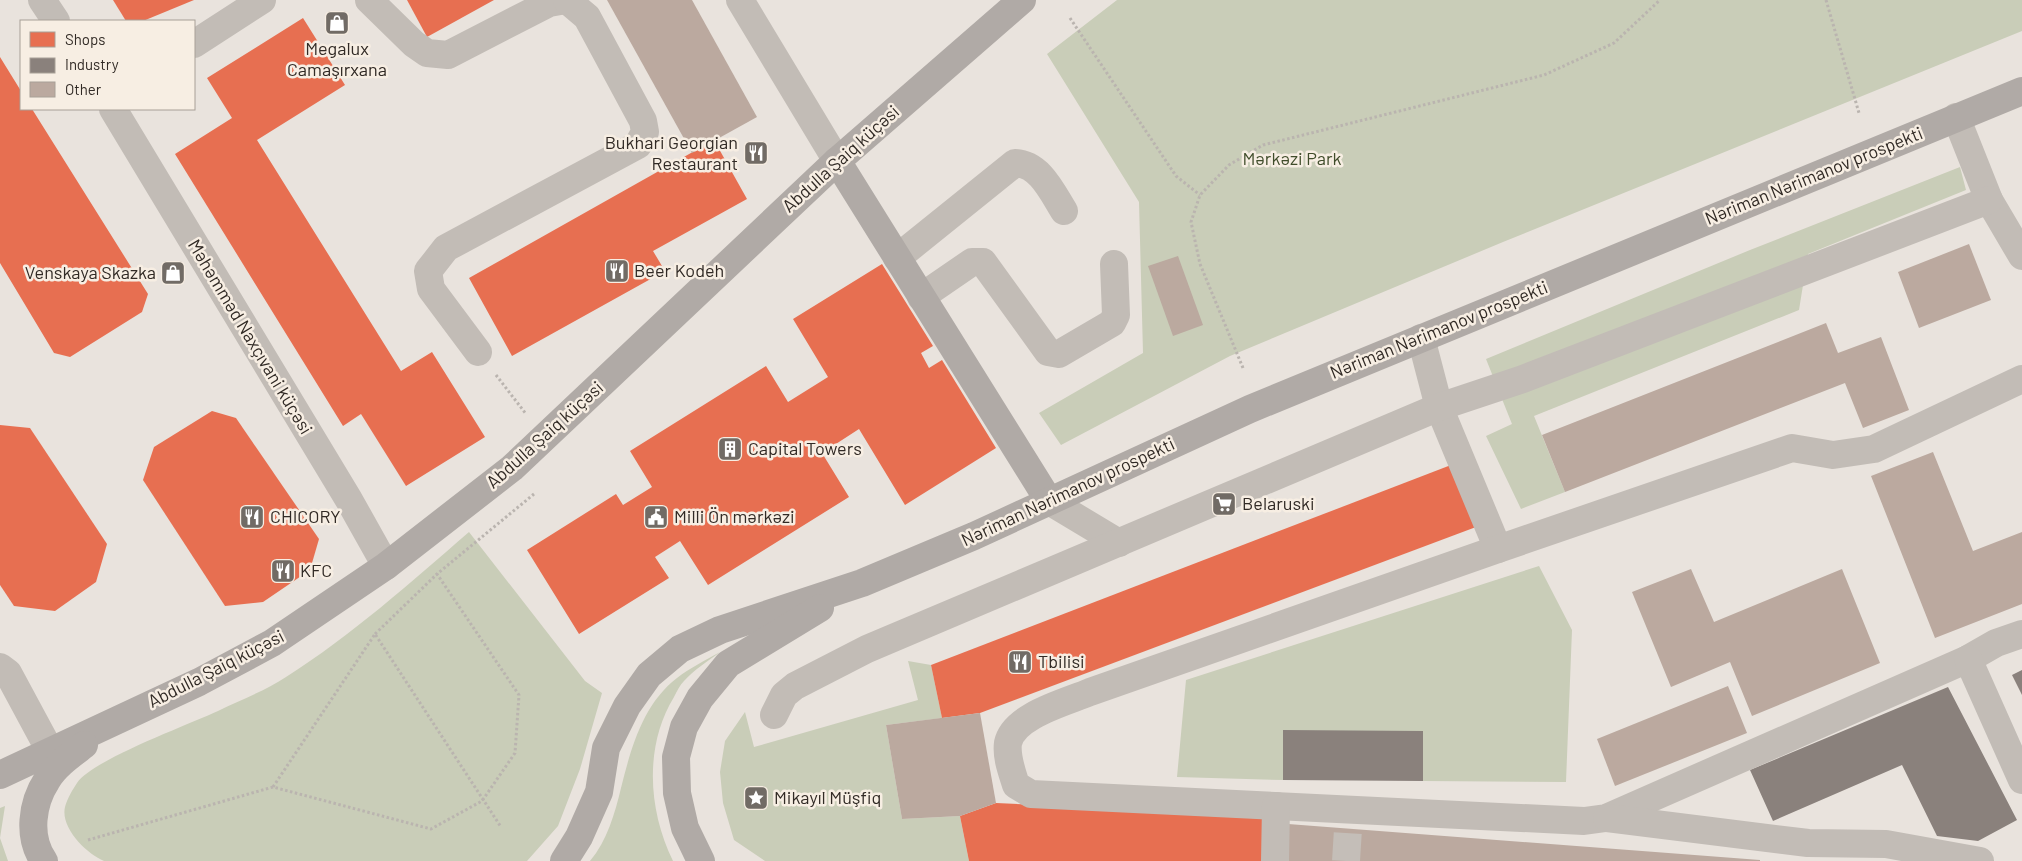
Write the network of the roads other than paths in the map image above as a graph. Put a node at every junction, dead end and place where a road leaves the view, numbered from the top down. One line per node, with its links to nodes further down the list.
1 (42, 0): 7 (street)
2 (262, 0): 8 (street)
3 (369, 0): 4 (street)
4 (566, 0): 20 (street)
5 (740, 0): 12 (street)
6 (1022, 0): 12 (main road, Abdulla Şaiq küçəsi)
7 (55, 20)
8 (195, 43)
9 (2022, 91): 11 (main road, Nəriman Nərimanov prospekti)
10 (114, 110): 26 (street, Məhəmməd Naxçıvani küçəsi)
11 (1956, 117): 13 (street); 19 (main road, Nəriman Nərimanov prospekti)
12 (837, 161): 16 (main road); 26 (main road, Abdulla Şaiq küçəsi)
13 (1989, 200): 15 (street); 22 (street)
14 (1064, 211): 16 (street)
15 (2022, 256)
16 (897, 258): 18 (main road)
17 (1114, 264): 18 (street)
18 (921, 297): 23 (main road)
19 (1420, 338): 22 (street); 23 (main road, Nəriman Nərimanov prospekti)
20 (478, 352)
21 (2022, 379): 25 (street)
22 (1439, 407): 24 (street); 25 (street)
23 (1049, 501): 24 (street); 27 (main road, Nəriman Nərimanov prospekti)
24 (1119, 543): 31 (street)
25 (1498, 549): 36 (street)
26 (386, 566): 32 (main road, Abdulla Şaiq küçəsi)
27 (862, 583): 39 (main road); 40 (main road)
28 (2022, 634): 29 (street)
29 (1968, 659): 35 (street); 37 (street)
30 (0, 667): 33 (street)
31 (774, 714)
32 (116, 719): 33 (main road, Abdulla Şaiq küçəsi); 38 (main road)
33 (50, 751): 34 (main road, Abdulla Şaiq küçəsi)
34 (0, 774)
35 (2022, 780)
36 (1276, 806): 37 (street); 41 (street)
37 (1606, 818): 42 (street)
38 (44, 861)
39 (564, 861)
40 (701, 861)
41 (1274, 861)
42 (1980, 861)

